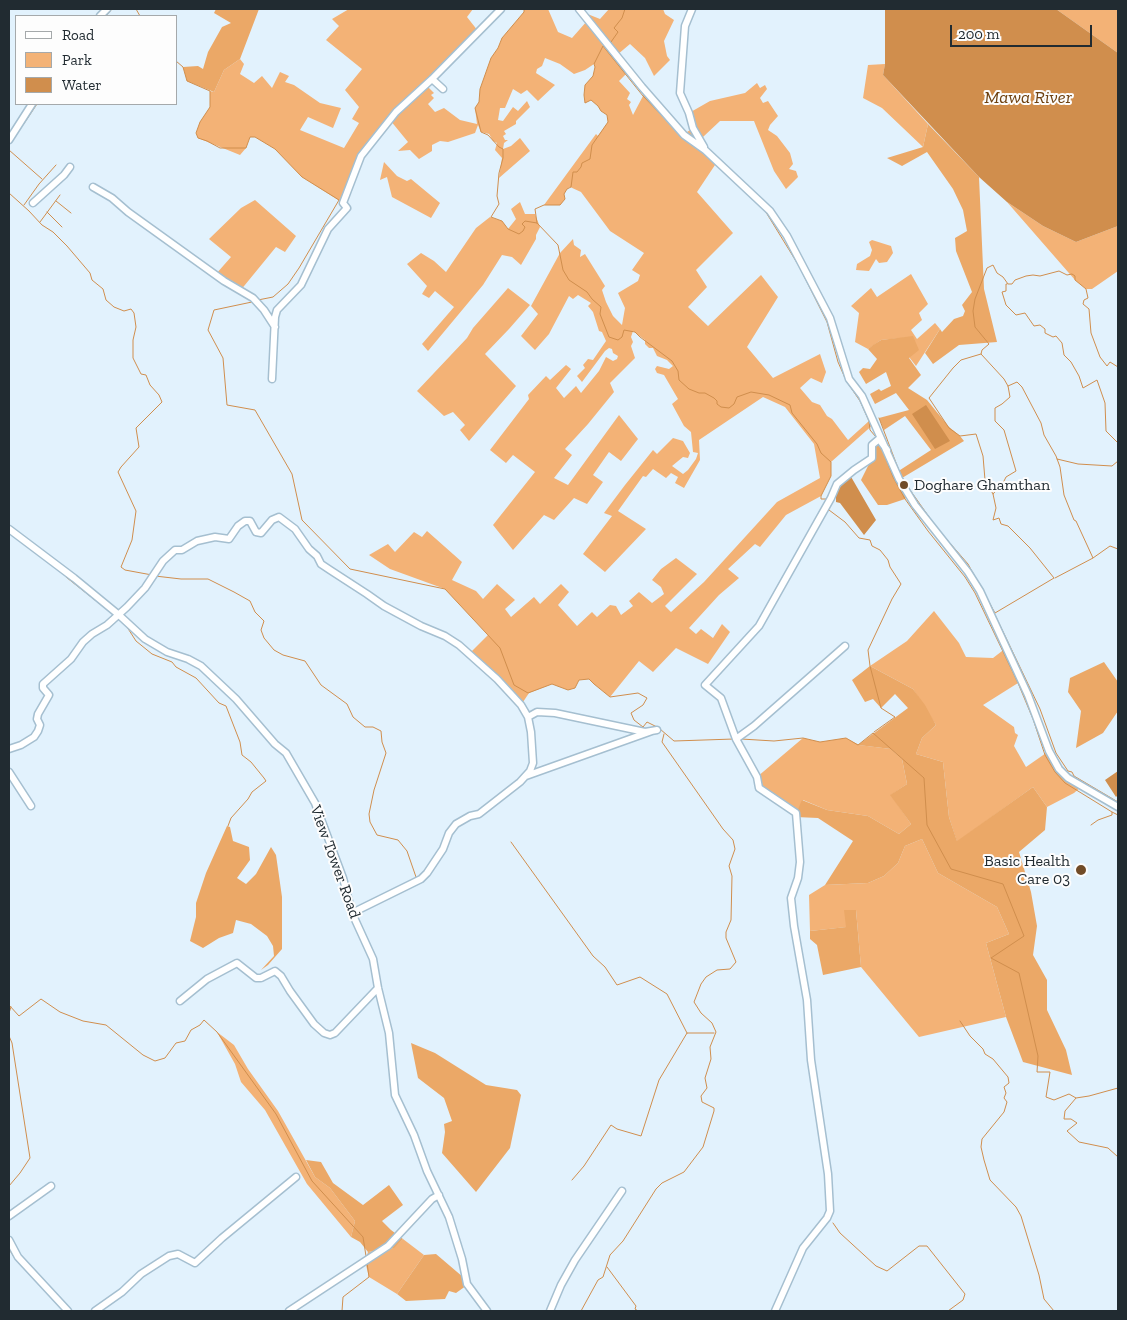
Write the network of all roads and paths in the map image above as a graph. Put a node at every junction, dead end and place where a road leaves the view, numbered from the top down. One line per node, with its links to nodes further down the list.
1 (501, 9): 4 (street)
2 (578, 9): 8 (street)
3 (692, 9): 8 (street)
4 (432, 79): 5 (street); 12 (street)
5 (443, 89)
6 (31, 105): 7 (street)
7 (9, 140)
8 (706, 150): 14 (street)
9 (70, 166): 11 (street)
10 (94, 186): 12 (street)
11 (33, 203)
12 (275, 327): 13 (street)
13 (272, 379)
14 (887, 450): 19 (street); 24 (street)
15 (9, 529): 16 (street, View Tower Road)
16 (119, 615): 18 (street); 20 (street); 25 (street, View Tower Road)
17 (845, 646): 19 (street)
18 (528, 717): 22 (street); 22 (street)
19 (736, 739): 39 (street)
20 (9, 749)
21 (9, 772): 23 (street)
22 (525, 776): 25 (street)
23 (31, 806)
24 (1118, 807)
25 (352, 913): 26 (street, View Tower Road)
26 (378, 988): 27 (street); 31 (street, View Tower Road)
27 (180, 1000)
28 (296, 1177): 35 (street)
29 (51, 1186): 32 (street)
30 (622, 1191): 38 (street)
31 (438, 1195): 36 (street); 37 (street, View Tower Road)
32 (9, 1216)
33 (9, 1240): 34 (street)
34 (68, 1311)
35 (95, 1311)
36 (289, 1311)
37 (486, 1311)
38 (550, 1311)
39 (775, 1311)

